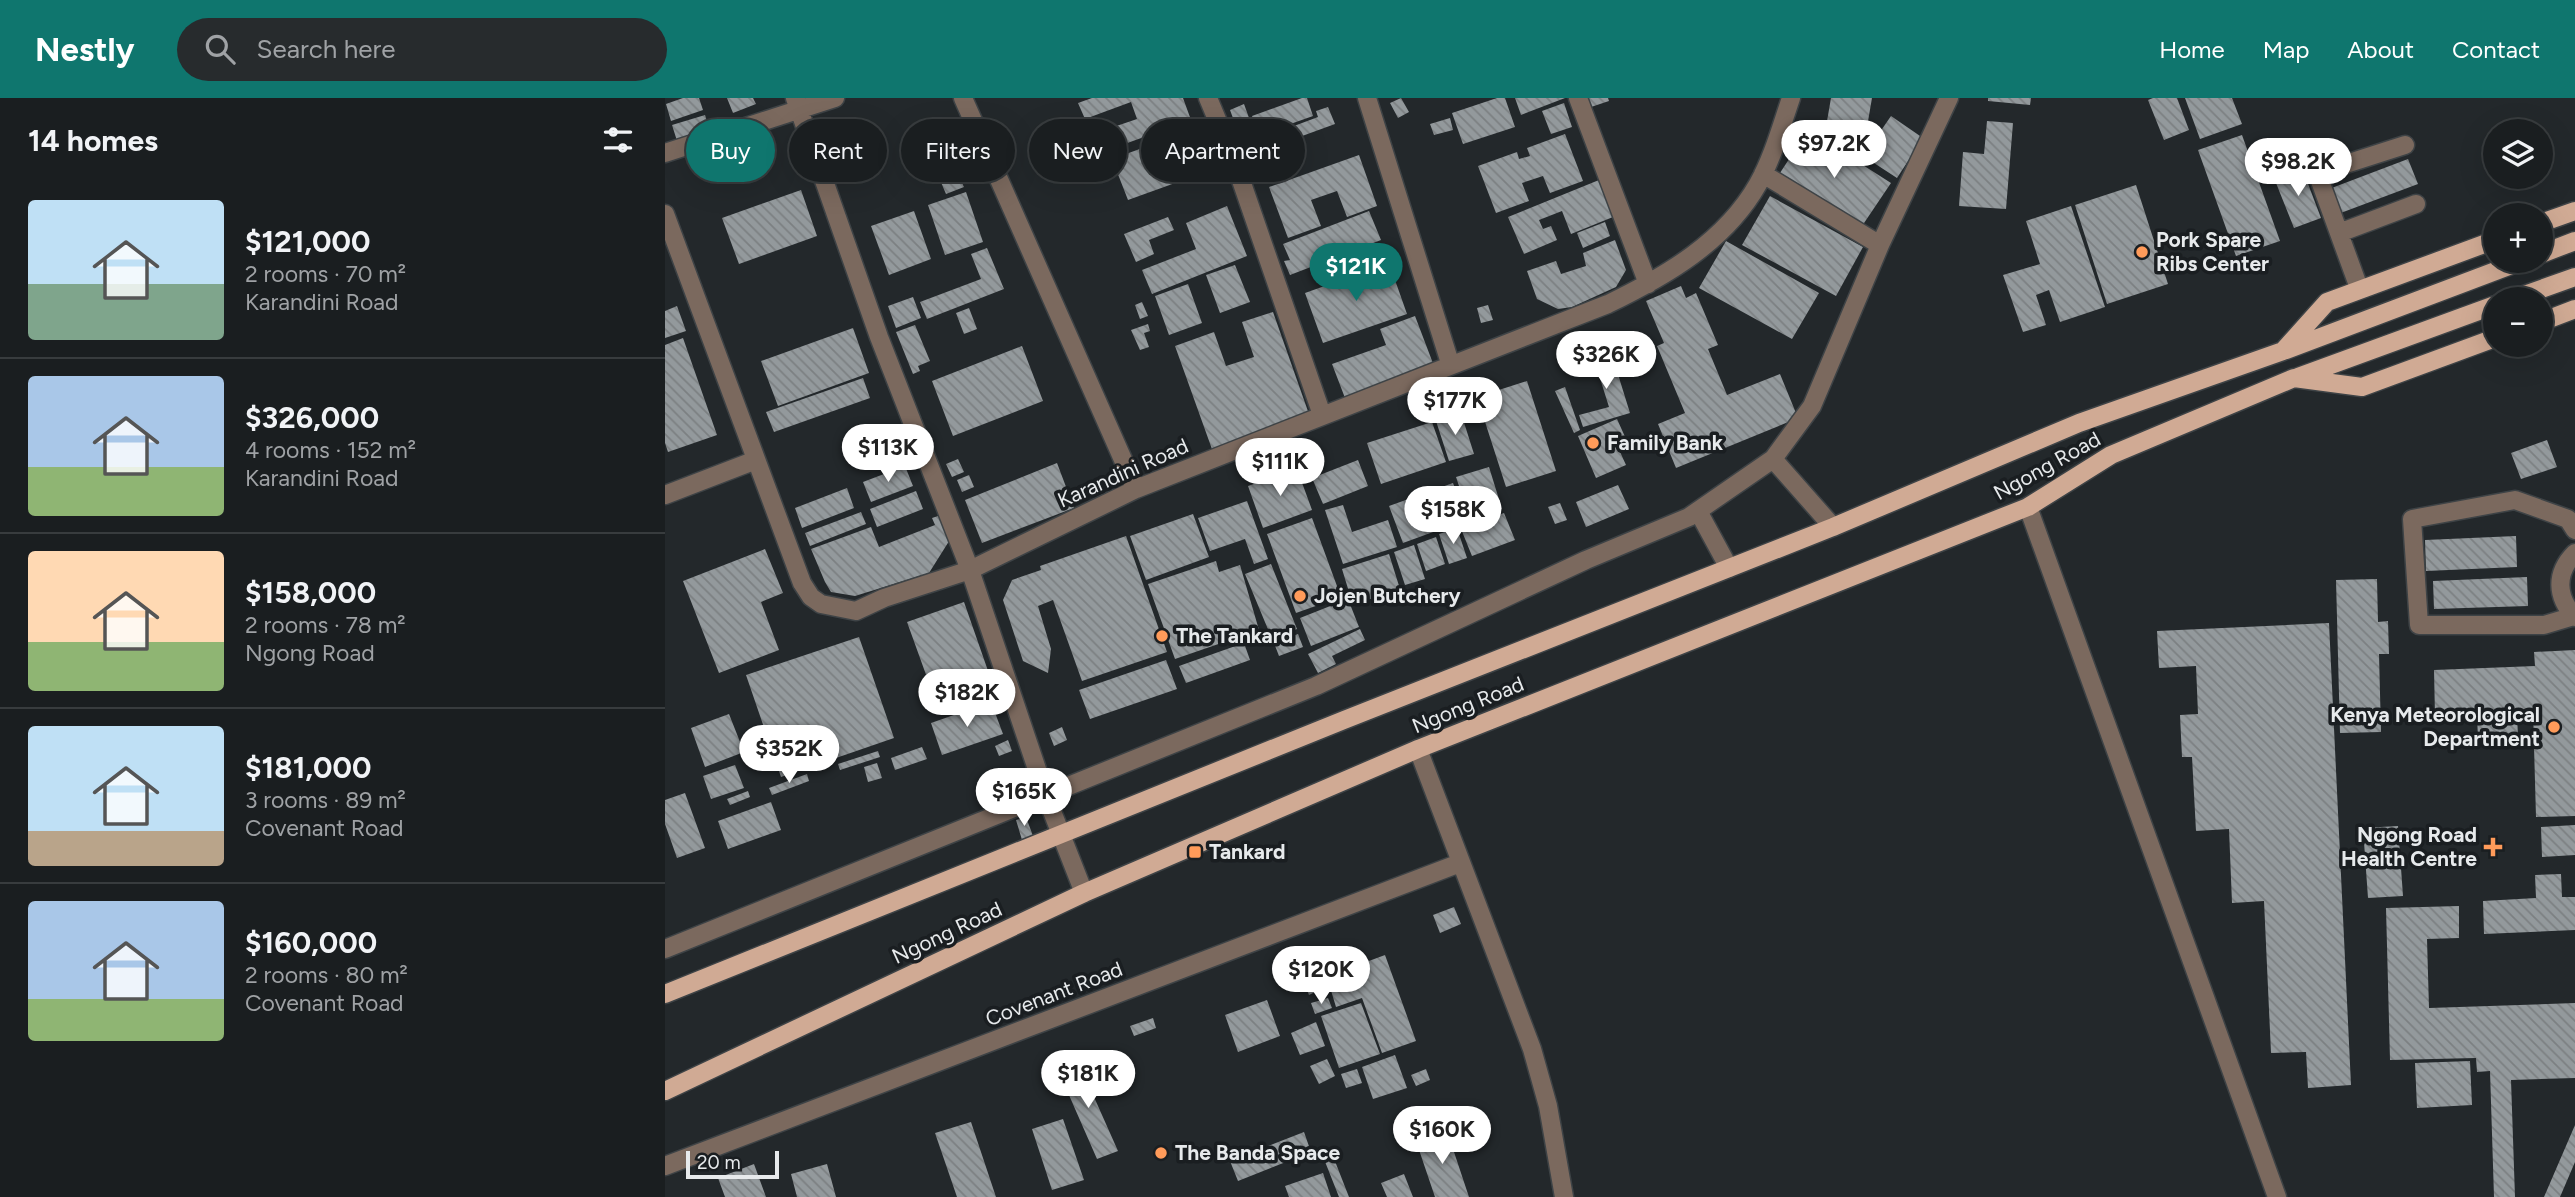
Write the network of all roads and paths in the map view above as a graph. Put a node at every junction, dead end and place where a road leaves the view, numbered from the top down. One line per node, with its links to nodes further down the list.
1 (835, 98): 8 (street)
2 (963, 98): 36 (street)
3 (1208, 98): 33 (street)
4 (1367, 98): 31 (street)
5 (1578, 98): 23 (street)
6 (1791, 98): 11 (street, Karandini Road)
7 (1949, 98): 19 (street)
8 (798, 105): 10 (street); 44 (street)
9 (2405, 145): 16 (street)
10 (665, 153)
11 (1763, 174): 19 (street); 23 (street, Karandini Road)
12 (2416, 204): 16 (street)
13 (2575, 211): 15 (main road)
14 (665, 214): 35 (street, Karandini Road)
15 (2553, 219)
16 (2339, 233): 25 (street)
17 (2575, 241): 20 (main road)
18 (2483, 244): 25 (main road, Ngong Road)
19 (1880, 246): 34 (street)
20 (2553, 249)
21 (2490, 273): 30 (main road, Ngong Road)
22 (2575, 277): 24 (main road)
23 (1648, 284): 31 (street, Karandini Road)
24 (2546, 287)
25 (2359, 288): 30 (main road, Ngong Road)
26 (2483, 309): 32 (main road, Ngong Road)
27 (2575, 309): 28 (main road)
28 (2553, 317)
29 (2483, 342): 32 (main road)
30 (2283, 351): 40 (main road, Ngong Road)
31 (1450, 363): 33 (street, Karandini Road)
32 (2294, 378): 38 (main road, Ngong Road)
33 (1322, 415): 36 (street, Karandini Road)
34 (1773, 459): 39 (street); 40 (street)
35 (756, 460): 37 (street); 44 (street, Karandini Road)
36 (1136, 489): 44 (street, Karandini Road)
37 (665, 495)
38 (2028, 507): 46 (main road, Ngong Road); 56 (street)
39 (1698, 511): 43 (street); 47 (street)
40 (1833, 527): 43 (main road, Ngong Road)
41 (2575, 530): 45 (street)
42 (2575, 553): 45 (street)
43 (1729, 568): 48 (main road, Ngong Road)
44 (970, 570): 47 (street)
45 (2574, 617)
46 (1418, 749): 49 (street); 50 (main road, Ngong Road)
47 (1046, 796): 48 (street); 51 (street)
48 (1062, 833): 50 (street); 52 (main road, Ngong Road)
49 (1460, 863): 54 (street, Covenant Road); 55 (street)
50 (1084, 893): 53 (main road, Ngong Road)
51 (665, 949)
52 (665, 994)
53 (665, 1091)
54 (665, 1166)
55 (1564, 1197)
56 (2277, 1197)

